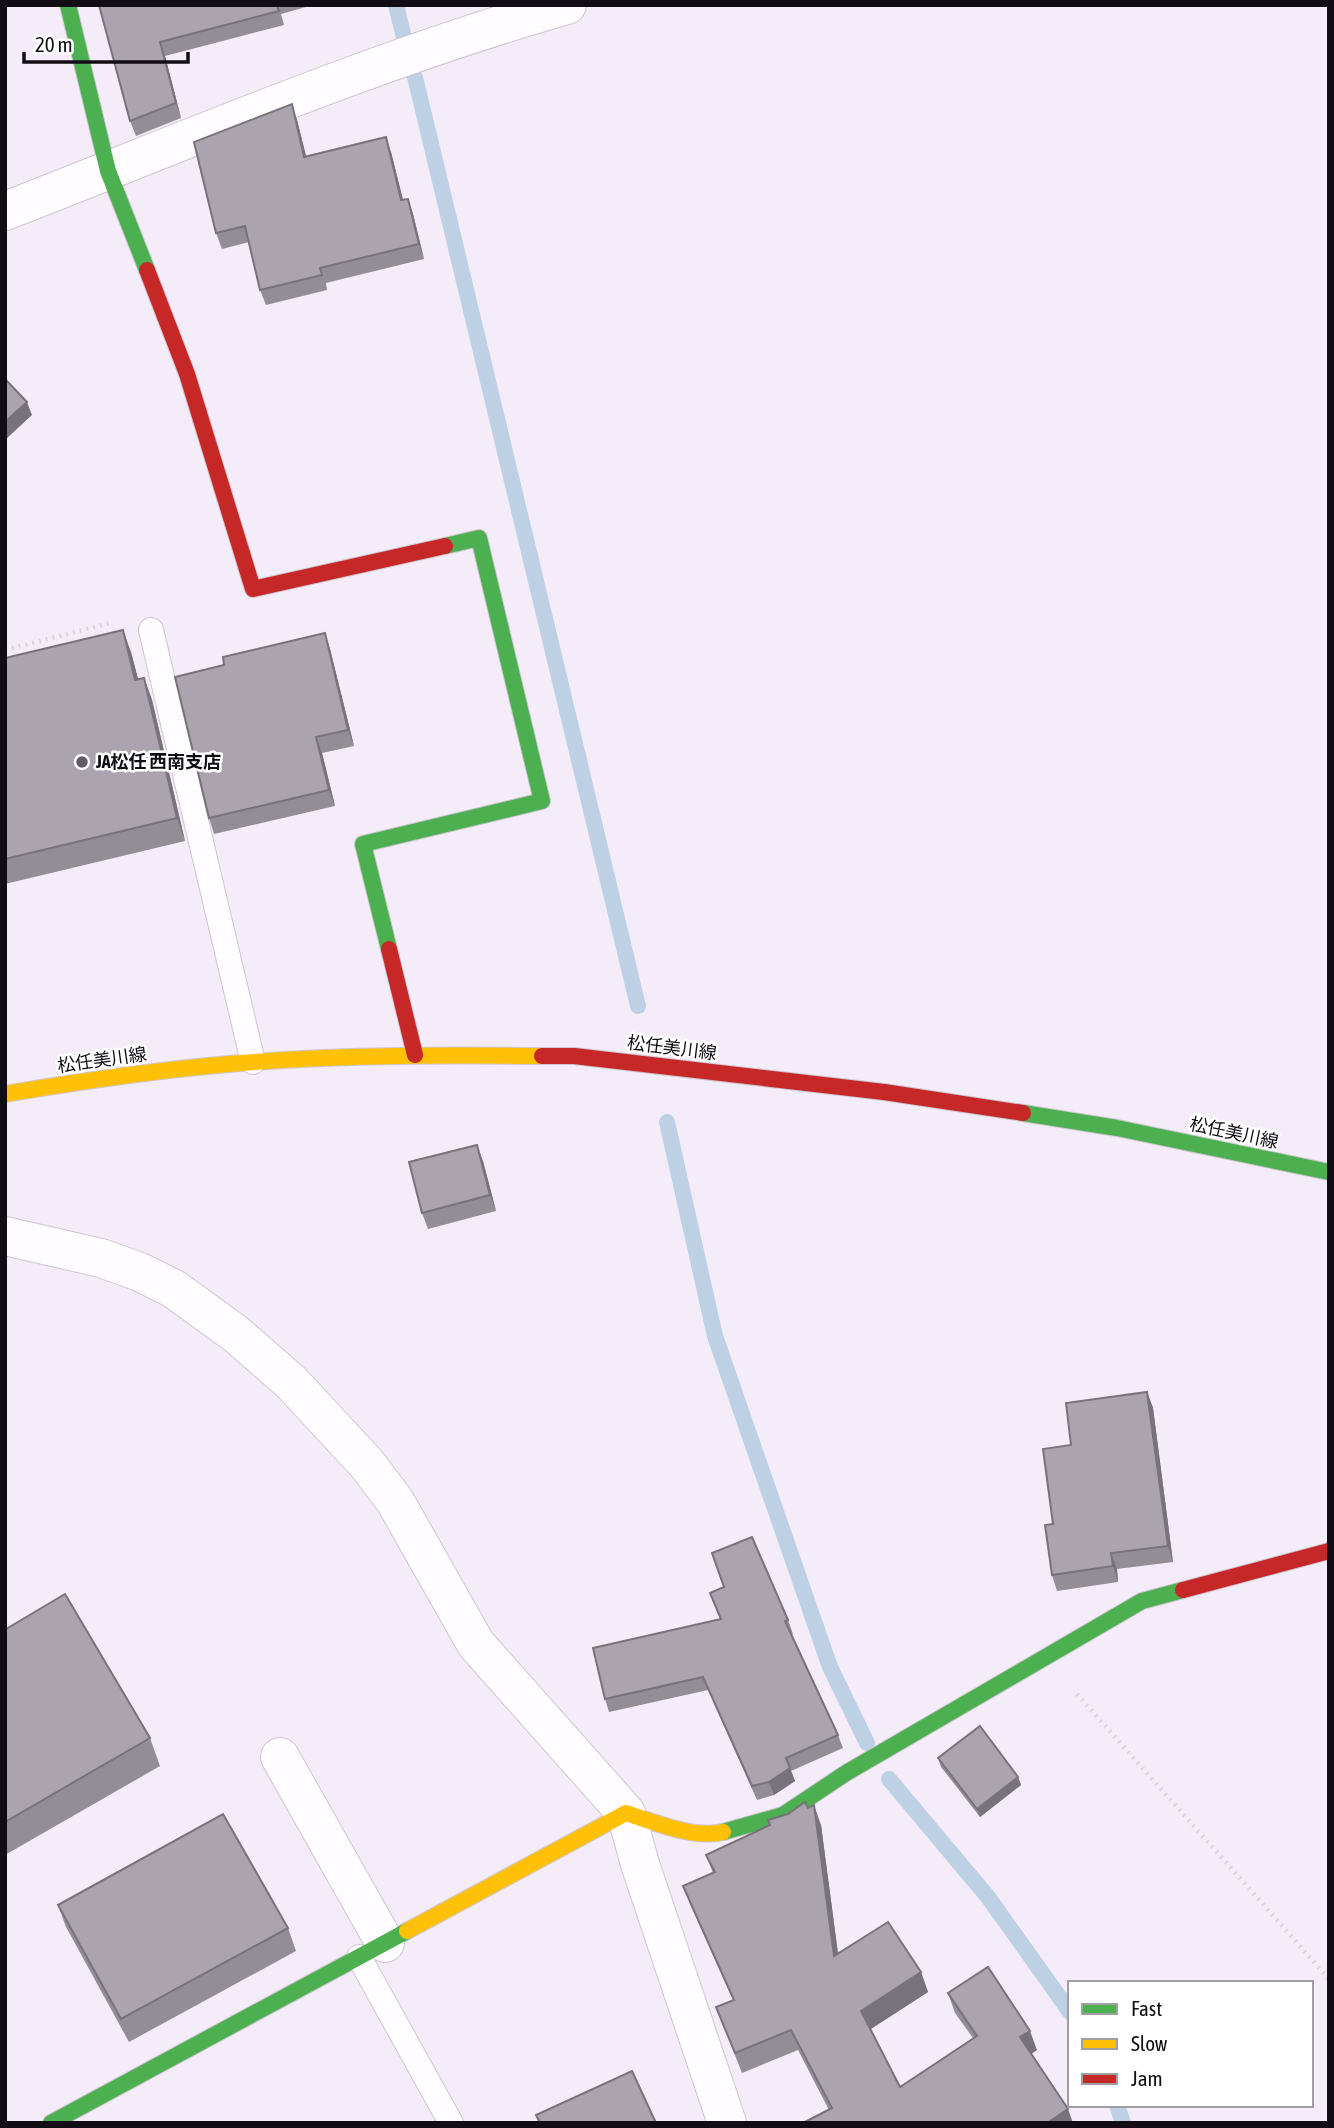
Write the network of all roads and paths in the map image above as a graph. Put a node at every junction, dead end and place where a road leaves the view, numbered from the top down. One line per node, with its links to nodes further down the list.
1 (68, 5): 3 (street)
2 (567, 5): 3 (street)
3 (108, 171): 4 (street); 7 (street)
4 (5, 211)
5 (151, 630): 6 (path); 8 (lane)
6 (5, 650)
7 (415, 1055): 8 (street, 松任美川線); 10 (street, 松任美川線)
8 (253, 1062): 9 (street, 松任美川線)
9 (5, 1094)
10 (1329, 1172)
11 (5, 1236): 15 (street)
12 (1329, 1551): 13 (street)
13 (1044, 1657): 15 (street); 17 (path)
14 (280, 1757): 16 (street)
15 (626, 1813): 16 (street); 20 (street)
16 (372, 1950): 18 (street); 19 (lane)
17 (1329, 1979)
18 (51, 2123)
19 (451, 2123)
20 (727, 2123)

